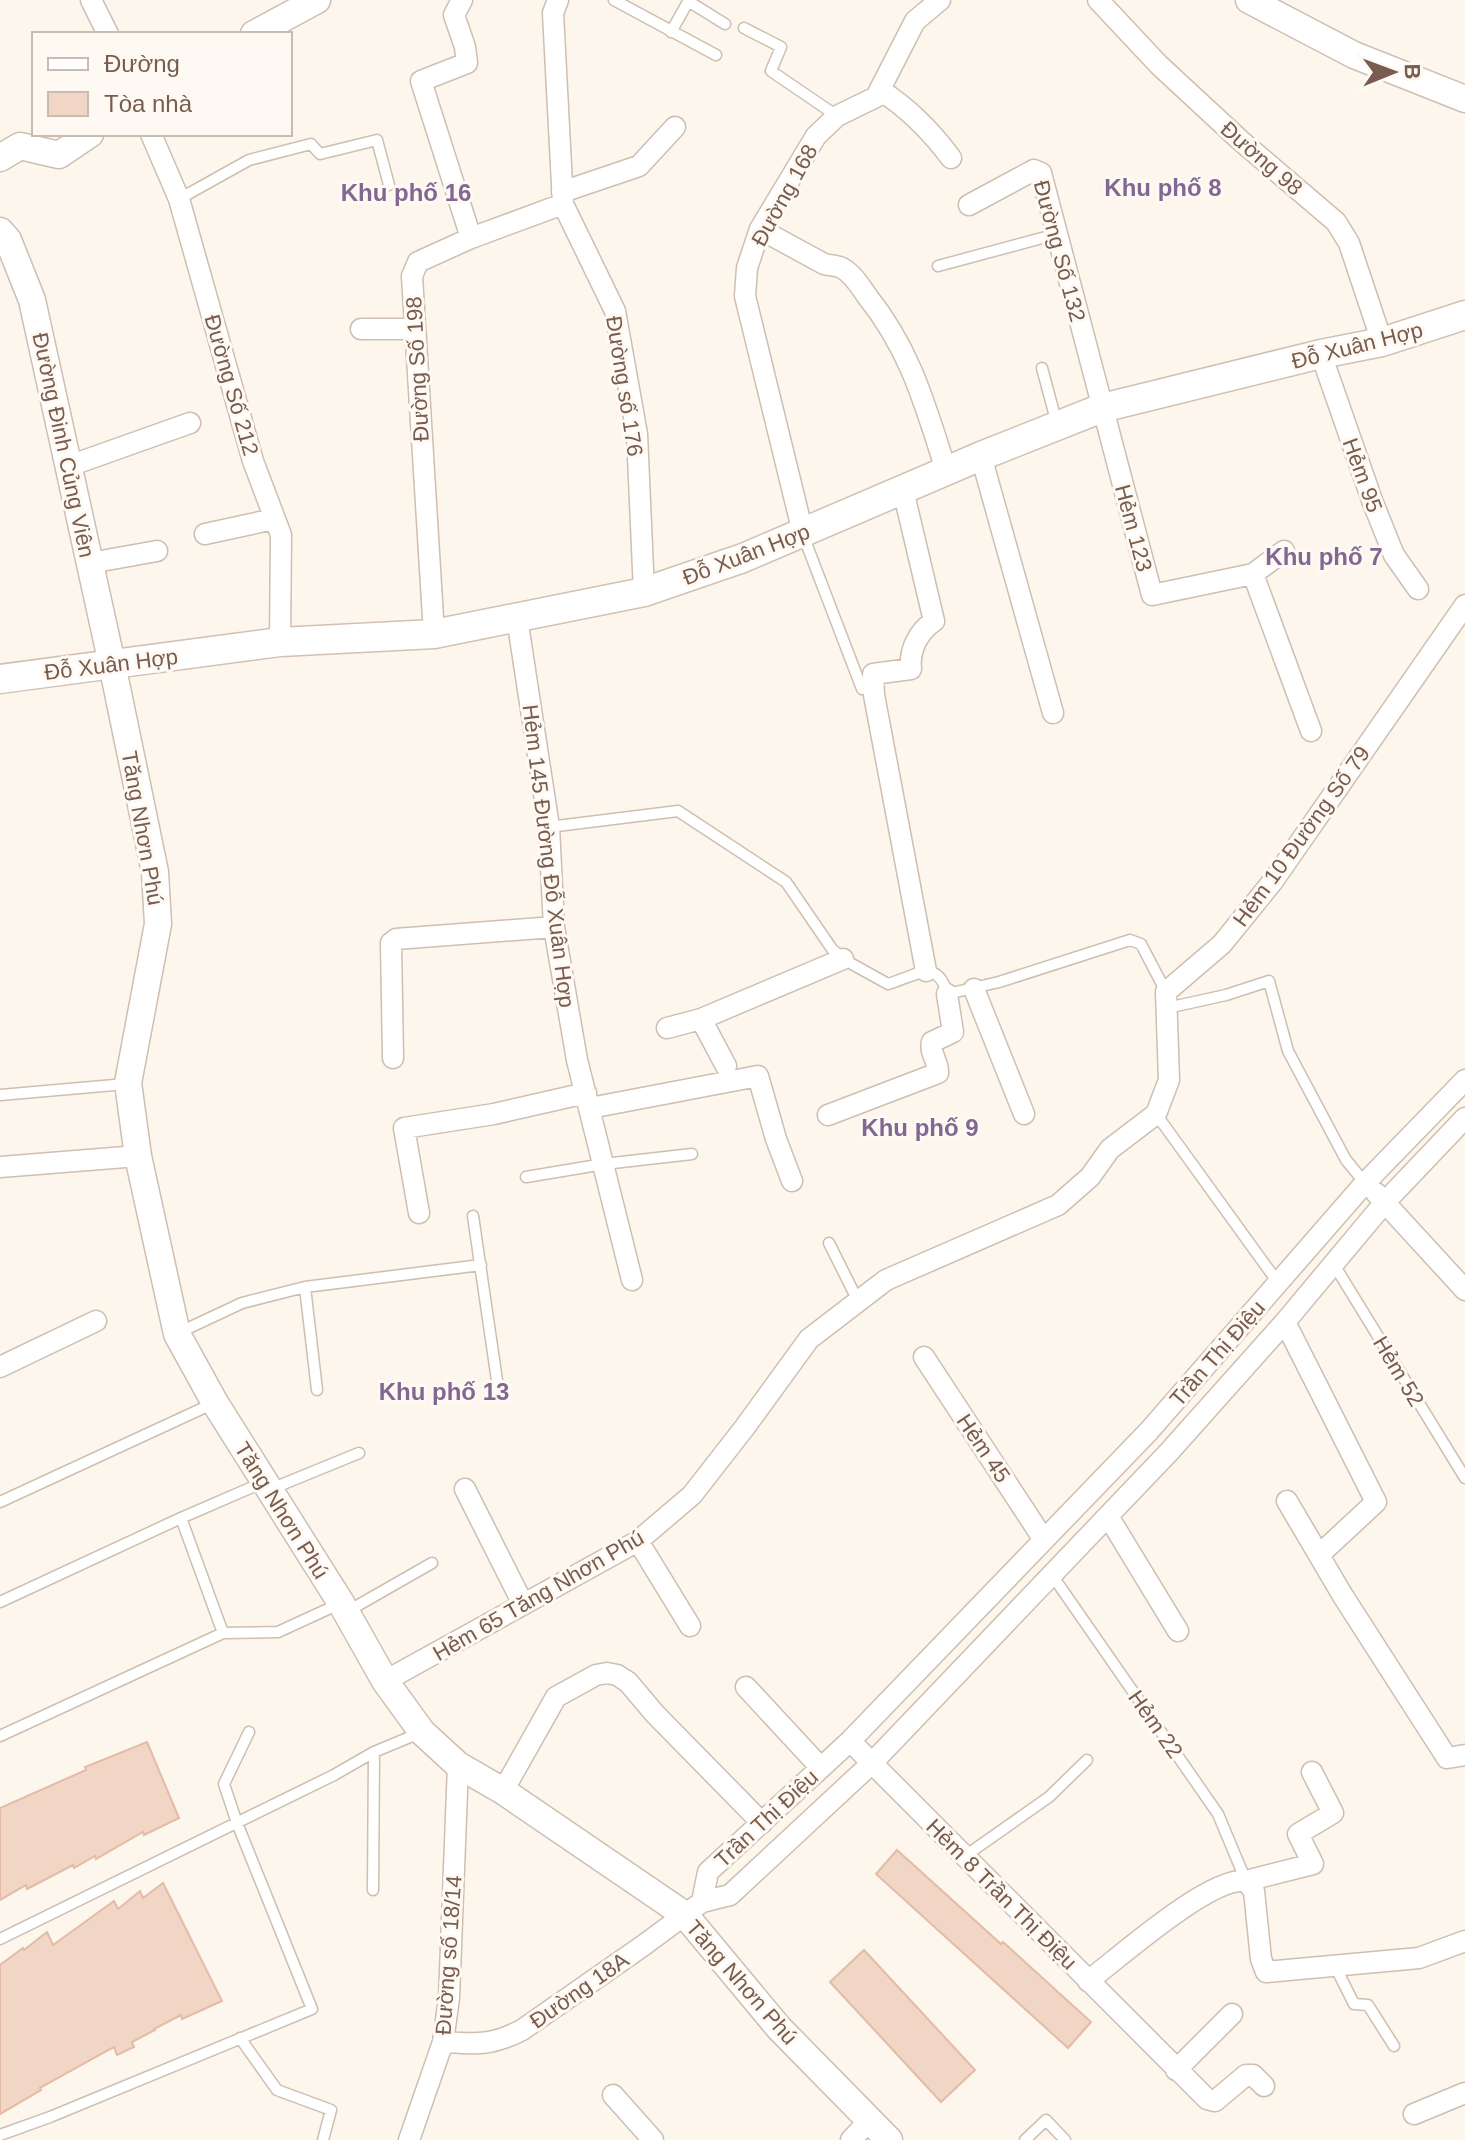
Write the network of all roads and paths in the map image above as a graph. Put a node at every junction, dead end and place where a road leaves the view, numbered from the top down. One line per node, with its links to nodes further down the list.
1 (91, 0): 12 (street)
2 (317, 0): 13 (street)
3 (462, 0): 31 (street)
4 (558, 0): 25 (street, Đường số 176)
5 (614, 0): 14 (lane)
6 (940, 0): 16 (street)
7 (1098, 0): 36 (street, Đường 98)
8 (1249, 0): 17 (street)
9 (689, 1): 10 (lane); 14 (lane)
10 (725, 24)
11 (744, 28): 18 (lane)
12 (107, 32)
13 (258, 32)
14 (671, 32): 15 (lane)
15 (716, 55)
16 (880, 90): 18 (street, Đường 168); 23 (street)
17 (1465, 99)
18 (837, 116): 28 (street, Đường 168)
19 (675, 127): 25 (street, Đường Số 198)
20 (87, 136): 22 (street)
21 (152, 136): 26 (street, Đường Số 212)
22 (0, 158)
23 (951, 158)
24 (389, 185): 26 (lane)
25 (563, 198): 31 (street, Đường Số 198); 54 (street, Đường số 176)
26 (179, 199): 46 (street, Đường Số 212)
27 (969, 205): 30 (street, Đường Số 132)
28 (760, 229): 44 (street); 47 (street, Đường 168)
29 (0, 231): 43 (street, Đường Đinh Củng Viên)
30 (1057, 234): 32 (lane); 39 (street, Đường Số 132)
31 (471, 238): 35 (street, Đường Số 198)
32 (938, 266)
33 (1465, 315): 36 (main road, Đỗ Xuân Hợp)
34 (361, 329): 35 (street)
35 (414, 329): 57 (street, Đường Số 198)
36 (1382, 342): 37 (main road, Đỗ Xuân Hợp)
37 (1321, 354): 39 (main road, Đỗ Xuân Hợp); 53 (street, Hẻm 95)
38 (1042, 368): 41 (lane)
39 (1102, 408): 41 (main road, Đỗ Xuân Hợp); 52 (street, Hẻm 123)
40 (190, 423): 43 (street)
41 (1057, 425): 42 (main road, Đỗ Xuân Hợp)
42 (981, 456): 44 (main road, Đỗ Xuân Hợp); 62 (street)
43 (69, 466): 51 (street, Đường Đinh Củng Viên)
44 (946, 470): 45 (main road, Đỗ Xuân Hợp)
45 (903, 490): 47 (main road, Đỗ Xuân Hợp); 67 (street)
46 (274, 519): 48 (street); 58 (street, Đường Số 212)
47 (803, 533): 54 (main road, Đỗ Xuân Hợp); 61 (lane)
48 (205, 534)
49 (157, 551): 51 (street)
50 (1284, 551): 52 (street, Hẻm 123)
51 (90, 563): 59 (street, Đường Đinh Củng Viên)
52 (1253, 574): 63 (street)
53 (1418, 589)
54 (644, 592): 56 (main road, Đỗ Xuân Hợp)
55 (1462, 614): 70 (street, Hẻm 10 Đường Số 79)
56 (517, 618): 57 (main road, Đỗ Xuân Hợp); 64 (street, Hẻm 145 Đường Đỗ Xuân Hợp)
57 (434, 634): 58 (main road, Đỗ Xuân Hợp)
58 (280, 642): 59 (main road, Đỗ Xuân Hợp)
59 (112, 664): 60 (main road, Đỗ Xuân Hợp); 76 (street, Tăng Nhơn Phú)
60 (0, 679)
61 (862, 689)
62 (1053, 713)
63 (1311, 731)
64 (549, 827): 65 (street, Hẻm 145 Đường Đỗ Xuân Hợp); 66 (lane)
65 (554, 927): 73 (street); 78 (street, Hẻm 145 Đường Đỗ Xuân Hợp)
66 (843, 959): 67 (lane); 71 (street)
67 (926, 971): 69 (lane)
68 (974, 989): 69 (lane); 70 (lane); 79 (street)
69 (947, 994): 81 (street)
70 (1167, 1000): 80 (street); 89 (lane)
71 (701, 1019): 72 (street); 74 (street)
72 (667, 1028)
73 (393, 1058)
74 (726, 1066)
75 (1465, 1080): 89 (street, Trần Thị Điệu)
76 (128, 1083): 77 (lane); 84 (street, Tăng Nhơn Phú)
77 (0, 1095)
78 (588, 1100): 85 (street, Hẻm 145 Đường Đỗ Xuân Hợp); 88 (street); 91 (street)
79 (1024, 1114)
80 (1156, 1114): 97 (lane); 100 (street, Hẻm 65 Tăng Nhơn Phú)
81 (828, 1115)
82 (1465, 1118): 90 (street, Trần Thị Điệu)
83 (692, 1154): 85 (lane)
84 (138, 1156): 86 (street); 103 (street, Tăng Nhơn Phú)
85 (604, 1164): 87 (lane); 96 (street, Hẻm 145 Đường Đỗ Xuân Hợp)
86 (0, 1167)
87 (526, 1177)
88 (792, 1181)
89 (1365, 1183): 90 (street); 97 (street, Trần Thị Điệu)
90 (1386, 1201): 94 (street, Trần Thị Điệu); 99 (street)
91 (419, 1213)
92 (473, 1216): 95 (lane)
93 (829, 1243): 100 (lane)
94 (1333, 1263): 102 (street, Trần Thị Điệu); 112 (lane, Hẻm 52)
95 (481, 1265): 98 (lane); 107 (lane)
96 (632, 1280)
97 (1279, 1284): 109 (street, Trần Thị Điệu)
98 (305, 1287): 103 (lane); 106 (lane)
99 (1465, 1290)
100 (858, 1301): 120 (street, Hẻm 65 Tăng Nhơn Phú)
101 (96, 1321): 105 (street)
102 (1285, 1322): 110 (street, Trần Thị Điệu); 121 (street)
103 (177, 1334): 108 (street, Tăng Nhơn Phú)
104 (924, 1357): 119 (street, Hẻm 45)
105 (0, 1367)
106 (317, 1390)
107 (499, 1394)
108 (215, 1403): 113 (street, Tăng Nhơn Phú); 116 (lane)
109 (1149, 1431): 110 (street); 119 (street, Trần Thị Điệu)
110 (1169, 1452): 117 (street, Trần Thị Điệu)
111 (359, 1453): 113 (lane)
112 (1465, 1478)
113 (267, 1486): 118 (lane); 126 (street, Tăng Nhơn Phú)
114 (465, 1489): 125 (street)
115 (1287, 1501): 121 (street)
116 (0, 1502)
117 (1108, 1516): 123 (street, Trần Thị Điệu); 128 (street)
118 (181, 1518): 124 (lane); 129 (lane)
119 (1044, 1540): 135 (street, Trần Thị Điệu)
120 (638, 1541): 125 (street, Hẻm 65 Tăng Nhơn Phú); 127 (street)
121 (1319, 1555): 137 (street)
122 (432, 1563): 126 (lane)
123 (1052, 1575): 139 (street, Trần Thị Điệu); 147 (lane, Hẻm 22)
124 (0, 1602)
125 (523, 1604): 130 (street, Hẻm 65 Tăng Nhơn Phú)
126 (344, 1608): 129 (lane); 130 (street, Tăng Nhơn Phú)
127 (690, 1626)
128 (1178, 1631)
129 (223, 1633): 134 (lane)
130 (385, 1681): 133 (street, Tăng Nhơn Phú)
131 (746, 1687): 141 (street)
132 (249, 1732): 144 (lane)
133 (422, 1732): 136 (lane); 140 (street, Tăng Nhơn Phú)
134 (0, 1736)
135 (850, 1741): 139 (street, Hẻm 8 Trần Thị Điệu); 141 (street, Trần Thị Điệu)
136 (374, 1752): 144 (lane); 148 (lane)
137 (1465, 1755)
138 (1087, 1760): 146 (lane)
139 (872, 1763): 146 (street, Hẻm 8 Trần Thị Điệu); 149 (street, Trần Thị Điệu)
140 (458, 1765): 143 (street, Tăng Nhơn Phú); 156 (street, Đường số 18/14)
141 (821, 1768): 145 (street, Trần Thị Điệu)
142 (1312, 1772): 147 (street, Hẻm 8 Trần Thị Điệu)
143 (503, 1791): 145 (street); 149 (street, Tăng Nhơn Phú)
144 (237, 1823): 150 (lane); 155 (lane)
145 (762, 1823): 149 (street, Trần Thị Điệu)
146 (965, 1856): 153 (street, Hẻm 8 Trần Thị Điệu)
147 (1246, 1881): 152 (street); 153 (street, Hẻm 8 Trần Thị Điệu)
148 (373, 1890)
149 (693, 1908): 156 (street, Đường 18A); 163 (street, Tăng Nhơn Phú)
150 (0, 1939)
151 (1465, 1941): 152 (street)
152 (1335, 1966): 157 (lane)
153 (1088, 1981): 158 (street)
154 (1232, 2014): 158 (street)
155 (240, 2038): 164 (lane); 165 (lane)
156 (443, 2042): 166 (street, Đường số 18/14)
157 (1394, 2046)
158 (1176, 2070): 159 (street)
159 (1264, 2086)
160 (1465, 2093): 162 (street)
161 (613, 2095): 167 (street)
162 (1414, 2114)
163 (870, 2120): 168 (street); 169 (street, Tăng Nhơn Phú)
164 (0, 2135)
165 (323, 2140)
166 (409, 2140)
167 (653, 2140)
168 (851, 2140)
169 (889, 2140)
170 (1025, 2140): 171 (lane)
171 (1065, 2140)

